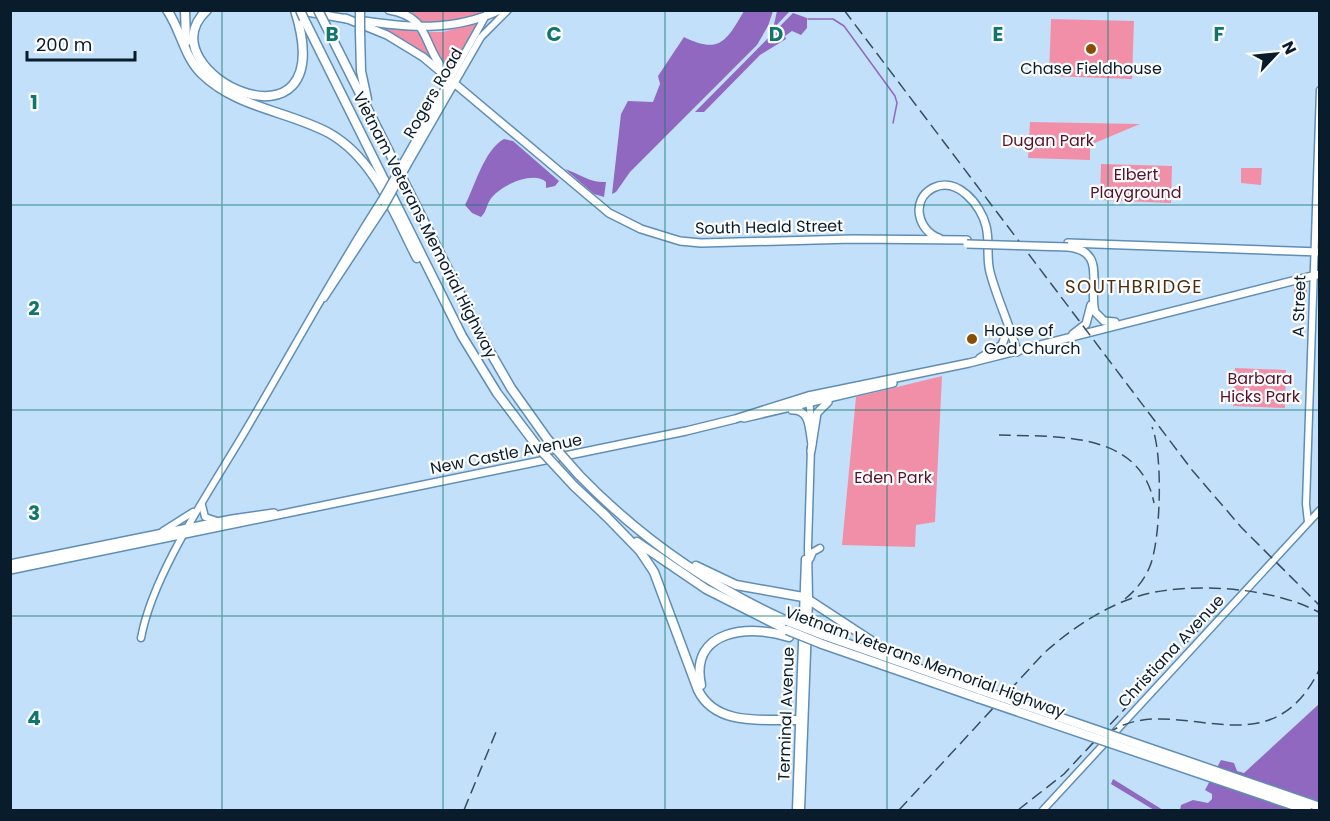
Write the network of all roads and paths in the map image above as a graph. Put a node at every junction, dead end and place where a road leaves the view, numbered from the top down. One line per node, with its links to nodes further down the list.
1 (167, 10): 13 (highway)
2 (184, 10): 13 (highway)
3 (207, 10): 9 (highway)
4 (318, 10): 16 (highway, Vietnam Veterans Memorial Highway, bridge)
5 (360, 10): 16 (highway, bridge)
6 (389, 10): 12 (main road)
7 (500, 10): 10 (main road)
8 (508, 10): 14 (street, Rogers Road)
9 (299, 13): 11 (main road); 24 (highway, Vietnam Veterans Memorial Highway)
10 (487, 14): 12 (main road); 14 (street, Rogers Road)
11 (345, 18): 12 (main road); 14 (main road, South Heald Street)
12 (423, 28): 14 (main road, South Heald Street)
13 (207, 78): 24 (highway)
14 (453, 80): 17 (main road, South Heald Street); 34 (street, Rogers Road, bridge)
15 (1320, 90): 19 (street, A Street)
16 (388, 149): 41 (highway, Vietnam Veterans Memorial Highway, bridge)
17 (948, 241): 18 (main road, South Heald Street, bridge); 22 (main road)
18 (1068, 245): 19 (main road, South Heald Street); 21 (main road)
19 (1317, 252): 20 (street, A Street)
20 (1316, 275): 23 (main road, New Castle Avenue); 40 (street, A Street)
21 (1093, 288): 23 (main road); 25 (main road)
22 (1008, 320): 26 (main road); 27 (main road)
23 (1129, 321): 25 (main road, New Castle Avenue)
24 (462, 336): 38 (highway, Vietnam Veterans Memorial Highway, bridge)
25 (1068, 337): 26 (main road, New Castle Avenue)
26 (1017, 352): 27 (main road, New Castle Avenue)
27 (969, 363): 28 (main road, New Castle Avenue)
28 (904, 378): 29 (main road, New Castle Avenue); 30 (main road, New Castle Avenue)
29 (809, 399): 30 (main road, New Castle Avenue); 31 (main road, New Castle Avenue); 32 (main road, New Castle Avenue); 33 (street, Terminal Avenue)
30 (834, 399): 33 (main road)
31 (772, 412): 32 (main road, New Castle Avenue); 33 (main road)
32 (735, 419): 37 (main road, New Castle Avenue)
33 (811, 447): 44 (street, Terminal Avenue)
34 (204, 499): 36 (street, Rogers Road); 39 (street); 42 (street, Rogers Road)
35 (1320, 510): 40 (street, Christiana Avenue)
36 (194, 512): 42 (street, Rogers Road); 43 (street)
37 (282, 513): 39 (main road, New Castle Avenue); 42 (main road, New Castle Avenue)
38 (603, 513): 50 (highway, Vietnam Veterans Memorial Highway); 55 (highway)
39 (223, 521): 42 (main road, New Castle Avenue)
40 (1308, 522): 59 (street, Christiana Avenue)
41 (638, 529): 49 (highway); 50 (highway, Vietnam Veterans Memorial Highway)
42 (187, 532): 43 (main road, New Castle Avenue); 47 (main road, New Castle Avenue); 51 (street)
43 (154, 534): 46 (main road, New Castle Avenue)
44 (808, 547): 48 (street, Terminal Avenue); 49 (street, Terminal Avenue)
45 (820, 548): 48 (street)
46 (10, 564)
47 (10, 570)
48 (810, 581): 49 (street, Terminal Avenue)
49 (806, 598): 53 (highway); 55 (street, Terminal Avenue)
50 (788, 629): 52 (highway, Vietnam Veterans Memorial Highway, bridge); 55 (highway)
51 (141, 638)
52 (823, 643): 53 (highway, Vietnam Veterans Memorial Highway); 54 (highway, Vietnam Veterans Memorial Highway)
53 (930, 672): 54 (highway, Vietnam Veterans Memorial Highway)
54 (979, 694): 56 (highway, Vietnam Veterans Memorial Highway, bridge); 60 (highway, Vietnam Veterans Memorial Highway, bridge)
55 (801, 719): 57 (street, Terminal Avenue); 58 (street, Terminal Avenue)
56 (1320, 807)
57 (796, 810)
58 (801, 810)
59 (1043, 810)
60 (1307, 810)

